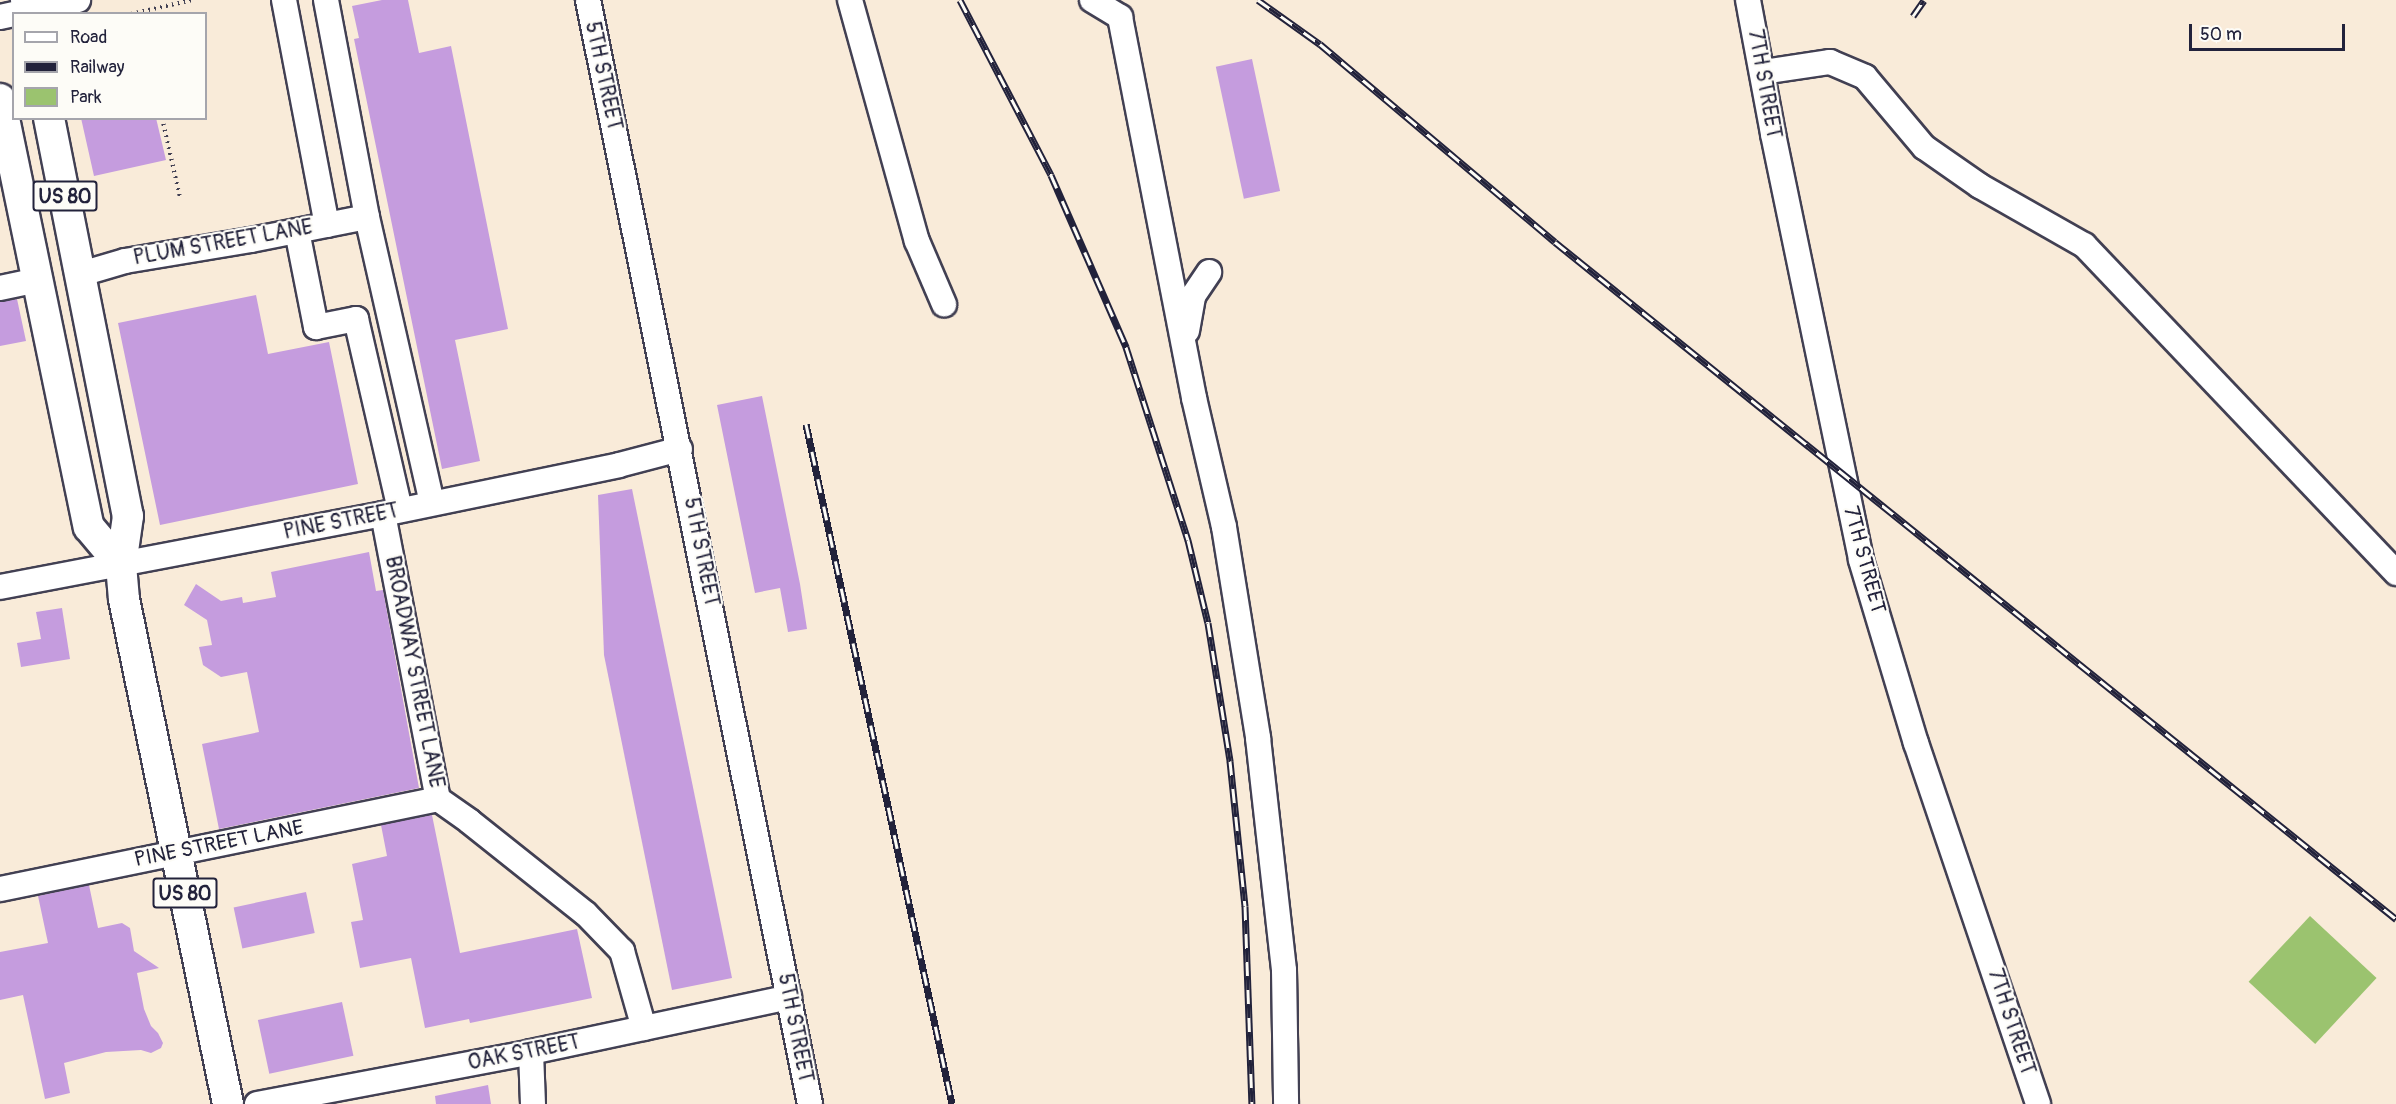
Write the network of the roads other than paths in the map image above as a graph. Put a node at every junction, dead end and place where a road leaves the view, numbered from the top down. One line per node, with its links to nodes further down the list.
1 (78, 0): 8 (street)
2 (284, 0): 13 (street)
3 (326, 0): 12 (street)
4 (588, 0): 21 (street, 5TH STREET)
5 (850, 0): 19 (street)
6 (1092, 0): 20 (street)
7 (1748, 0): 9 (street, 7TH STREET)
8 (28, 8)
9 (1763, 72): 25 (street); 38 (street, 7TH STREET)
10 (0, 99): 17 (main road, US 80)
11 (49, 120): 16 (main road, US 80)
12 (367, 217): 13 (street, PLUM STREET LANE); 22 (street)
13 (327, 225): 14 (street, PLUM STREET LANE)
14 (297, 231): 16 (street, PLUM STREET LANE); 23 (street, BROADWAY STREET LANE)
15 (1209, 272): 20 (street)
16 (81, 274): 24 (main road, US 80)
17 (39, 280): 18 (street); 24 (main road, US 80)
18 (0, 288)
19 (944, 304)
20 (1186, 354): 37 (street)
21 (680, 449): 22 (street, PINE STREET); 30 (street, 5TH STREET)
22 (432, 503): 23 (street, PINE STREET)
23 (392, 512): 24 (street, PINE STREET); 27 (street, BROADWAY STREET LANE)
24 (121, 565): 26 (street, PINE STREET); 28 (main road, US 80)
25 (2396, 573)
26 (0, 587)
27 (438, 800): 28 (street, PINE STREET LANE); 31 (street, BROADWAY STREET LANE)
28 (177, 854): 29 (street, PINE STREET LANE); 33 (main road, US 80)
29 (0, 889)
30 (789, 997): 31 (street, OAK STREET); 36 (street, 5TH STREET)
31 (644, 1028): 32 (street, OAK STREET)
32 (531, 1052): 34 (street, OAK STREET); 35 (street)
33 (228, 1104)
34 (257, 1104)
35 (533, 1104)
36 (810, 1104)
37 (1286, 1104)
38 (2038, 1104)

